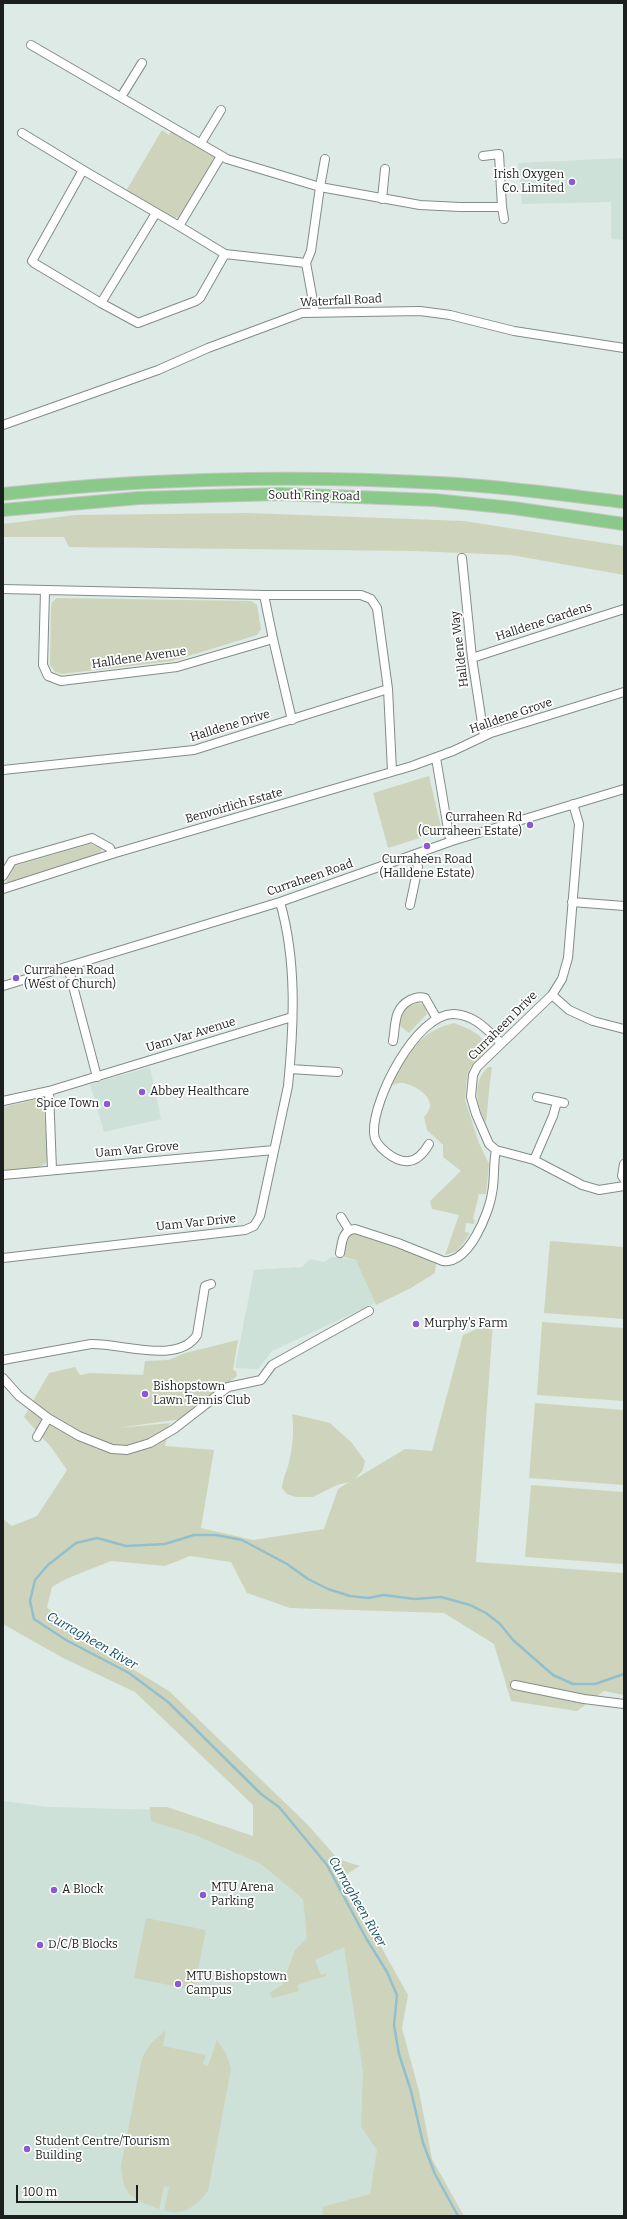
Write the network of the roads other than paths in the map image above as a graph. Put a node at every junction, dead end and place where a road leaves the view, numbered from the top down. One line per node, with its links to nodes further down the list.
1 (31, 45): 3 (street)
2 (142, 64): 3 (street)
3 (122, 97): 6 (street)
4 (221, 110): 6 (street)
5 (22, 133): 11 (street)
6 (201, 143): 7 (street)
7 (221, 156): 12 (street); 17 (street)
8 (483, 156): 14 (street)
9 (325, 159): 12 (street)
10 (386, 169): 13 (street)
11 (83, 170): 15 (street); 20 (street)
12 (320, 187): 13 (street); 19 (street)
13 (382, 198): 14 (street)
14 (502, 206): 16 (street)
15 (156, 212): 17 (street); 20 (street)
16 (504, 219)
17 (179, 226): 18 (street)
18 (225, 254): 19 (street); 20 (street)
19 (306, 263): 21 (street)
20 (101, 304)
21 (315, 312): 22 (street, Waterfall Road); 23 (street, Waterfall Road)
22 (624, 348)
23 (3, 425)
24 (3, 494): 25 (highway, South Ring Road)
25 (624, 502)
26 (3, 510): 27 (highway, South Ring Road)
27 (624, 524)
28 (462, 558): 34 (street, Halldene Way)
29 (3, 589): 30 (street)
30 (45, 591): 31 (street); 33 (street, Halldene Avenue)
31 (264, 595): 33 (street); 35 (street)
32 (624, 609): 34 (street, Halldene Gardens)
33 (273, 639): 37 (street)
34 (472, 658): 38 (street, Halldene Way)
35 (388, 689): 37 (street, Halldene Drive); 41 (street)
36 (624, 692): 38 (street, Halldene Grove)
37 (292, 720): 40 (street, Halldene Drive)
38 (484, 736): 39 (street, Halldene Grove)
39 (436, 758): 41 (street, Halldene Grove); 45 (street)
40 (3, 770)
41 (392, 771): 42 (street, Halldene Grove)
42 (362, 781): 46 (street, Benvoirlich Estate)
43 (624, 790): 44 (street, Curraheen Road)
44 (573, 804): 45 (street, Curraheen Road); 51 (street, Curraheen Drive)
45 (452, 841): 47 (street, Curraheen Road)
46 (112, 854): 48 (street); 49 (street, Benvoirlich Estate)
47 (414, 855): 50 (street, Curraheen Road); 52 (street)
48 (3, 876)
49 (3, 889)
50 (280, 902): 54 (street, Curraheen Road); 57 (street, Uam Var Drive)
51 (572, 902): 53 (street); 56 (street, Curraheen Drive)
52 (410, 905)
53 (624, 906)
54 (68, 967): 55 (street, Curraheen Road); 64 (street)
55 (3, 986)
56 (552, 995): 59 (street, Curraheen Drive); 61 (street, Curraheen Drive)
57 (292, 1017): 62 (street, Uam Var Drive); 64 (street, Uam Var Avenue)
58 (437, 1019): 60 (street); 61 (street); 68 (street)
59 (624, 1029)
60 (393, 1042)
61 (501, 1043): 70 (street, Curraheen Drive)
62 (290, 1069): 63 (street); 69 (street, Uam Var Drive)
63 (338, 1072)
64 (97, 1077): 65 (street, Uam Var Avenue)
65 (49, 1091): 67 (street, Uam Var Avenue); 73 (street)
66 (537, 1097): 71 (street)
67 (3, 1101)
68 (430, 1144)
69 (274, 1150): 73 (street, Uam Var Grove); 80 (street, Uam Var Drive)
70 (496, 1150): 71 (street); 78 (street)
71 (534, 1160): 76 (street)
72 (624, 1164): 75 (street)
73 (52, 1170): 74 (street, Uam Var Grove)
74 (3, 1174)
75 (624, 1179)
76 (624, 1186)
77 (341, 1217): 78 (street)
78 (349, 1230): 79 (street)
79 (340, 1253)
80 (3, 1258)
81 (211, 1284): 83 (street)
82 (369, 1311): 85 (street)
83 (3, 1360)
84 (3, 1378): 85 (street)
85 (48, 1418): 86 (street)
86 (37, 1437)
87 (515, 1685): 88 (street)
88 (624, 1704)

